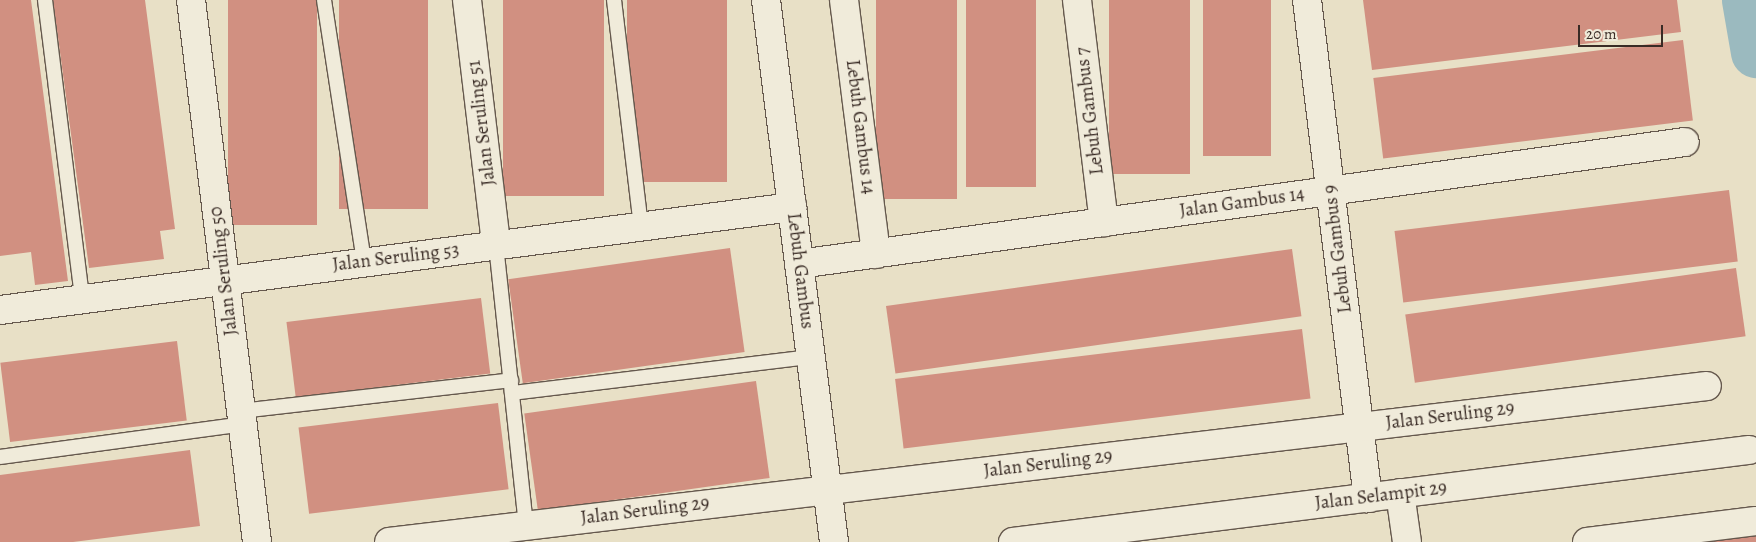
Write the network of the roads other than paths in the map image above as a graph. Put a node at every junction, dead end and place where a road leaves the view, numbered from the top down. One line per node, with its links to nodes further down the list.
1 (45, 0): 20 (lane)
2 (191, 0): 19 (street, Jalan Seruling 50)
3 (324, 0): 17 (lane)
4 (467, 0): 15 (street, Jalan Seruling 51)
5 (614, 0): 14 (lane)
6 (766, 0): 12 (street, Lebuh Gambus)
7 (844, 0): 16 (street, Lebuh Gambus 14)
8 (1077, 0): 13 (street, Lebuh Gambus 7)
9 (1308, 0): 11 (street, Lebuh Gambus 9)
10 (1685, 142): 11 (street, Jalan Gambus 14)
11 (1330, 191): 13 (street, Jalan Gambus 14); 26 (street, Lebuh Gambus 9)
12 (792, 207): 14 (street, Jalan Seruling 53); 18 (street, Lebuh Gambus)
13 (1104, 222): 16 (street, Jalan Gambus 14)
14 (642, 226): 15 (street, Jalan Seruling 53)
15 (496, 245): 17 (street, Jalan Seruling 53); 24 (lane)
16 (876, 254): 18 (street, Jalan Gambus 14)
17 (364, 262): 19 (street, Jalan Seruling 53)
18 (799, 264): 22 (street, Lebuh Gambus)
19 (225, 281): 20 (street, Jalan Seruling 53); 25 (street, Jalan Seruling 50)
20 (82, 299): 21 (street, Jalan Seruling 53)
21 (0, 310)
22 (810, 357): 24 (lane); 29 (street, Lebuh Gambus)
23 (1706, 386): 26 (street, Jalan Seruling 29)
24 (511, 387): 25 (lane); 33 (lane)
25 (242, 417): 28 (lane); 35 (street, Jalan Seruling 50)
26 (1359, 427): 29 (street, Jalan Seruling 29); 31 (street, Lebuh Gambus 9)
27 (1749, 450): 30 (street, Jalan Selampit 29)
28 (0, 457)
29 (827, 489): 33 (street, Jalan Seruling 29); 37 (street, Lebuh Gambus)
30 (1400, 493): 31 (street, Jalan Selampit 29); 39 (street)
31 (1368, 498): 34 (street, Jalan Selampit 29)
32 (1756, 521): 40 (street)
33 (526, 525): 36 (street, Jalan Seruling 29)
34 (1158, 533): 38 (street, Jalan Selampit 29)
35 (257, 542)
36 (389, 542)
37 (834, 542)
38 (1013, 542)
39 (1407, 542)
40 (1587, 542)

